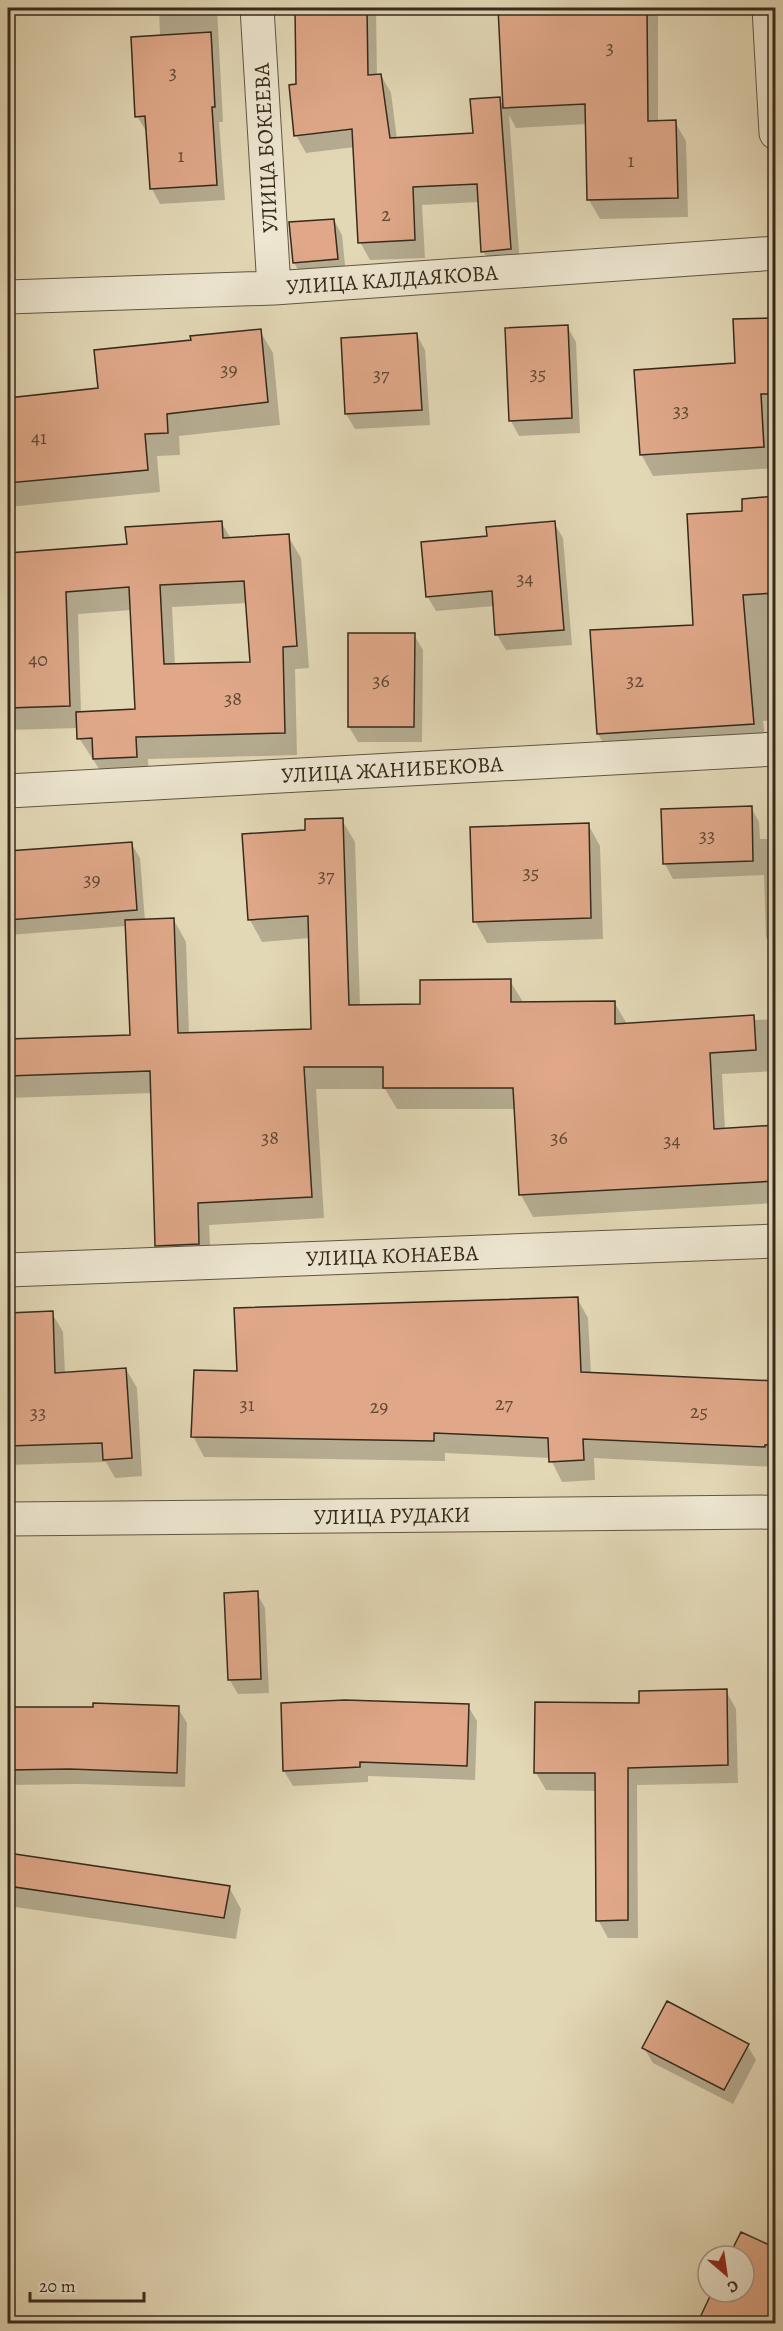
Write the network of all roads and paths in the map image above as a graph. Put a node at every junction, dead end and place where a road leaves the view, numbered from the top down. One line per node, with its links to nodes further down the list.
1 (257, 8): 5 (street, УЛИЦА БОКЕЕВА)
2 (770, 8): 3 (street)
3 (776, 133)
4 (776, 253): 5 (street, УЛИЦА КАЛДАЯКОВА)
5 (274, 288): 6 (street, УЛИЦА КАЛДАЯКОВА)
6 (8, 297)
7 (776, 749): 8 (street, УЛИЦА ЖАНИБЕКОВА)
8 (8, 791)
9 (776, 1241): 10 (street, УЛИЦА КОНАЕВА)
10 (8, 1270)
11 (776, 1512): 12 (street, УЛИЦА РУДАКИ)
12 (8, 1520)

